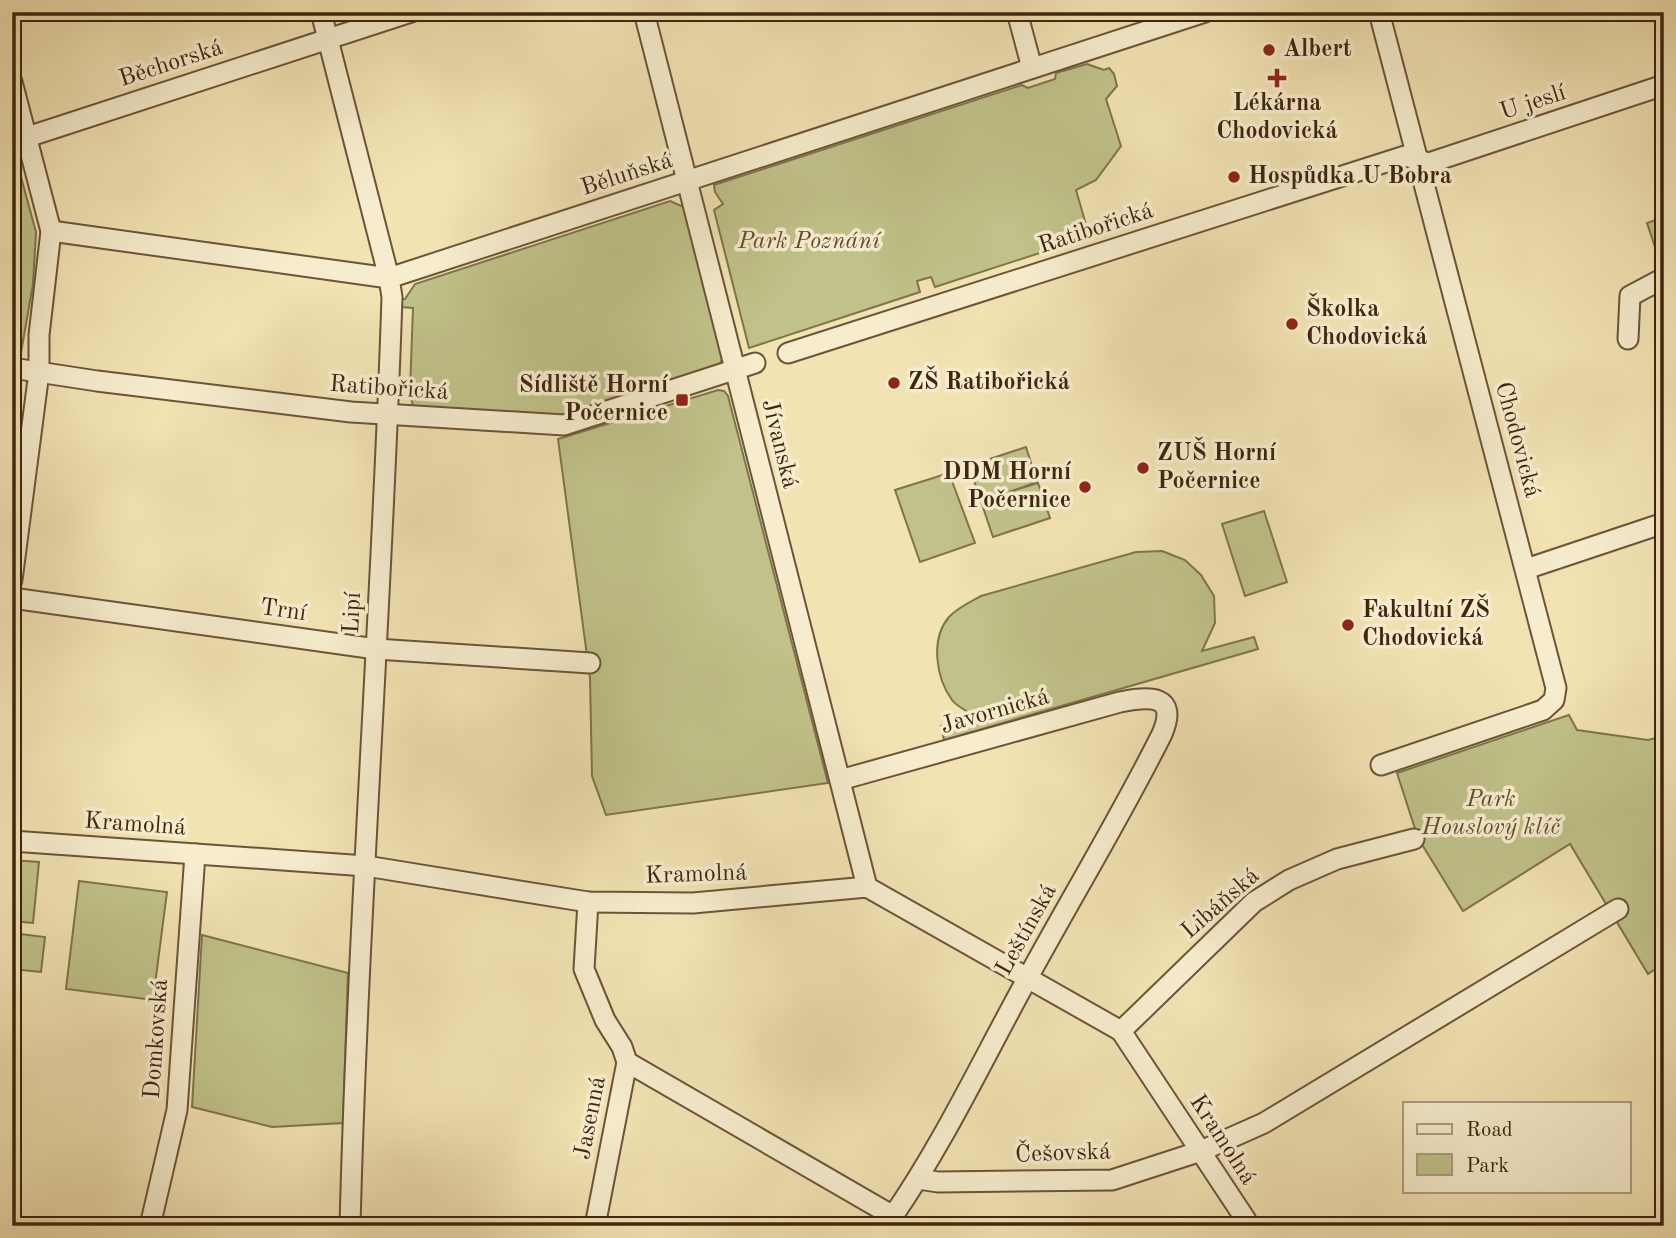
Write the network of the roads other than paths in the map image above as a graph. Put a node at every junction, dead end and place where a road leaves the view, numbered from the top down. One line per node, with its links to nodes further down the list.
1 (321, 12): 7 (street, Lipí)
2 (411, 12): 7 (street, Běchorská)
3 (644, 12): 13 (street, Jívanská)
4 (1017, 12): 8 (street)
5 (1205, 12): 8 (street, Běluňská)
6 (1379, 12): 12 (street, Chodovická)
7 (327, 39): 11 (street, Běchorská); 15 (street, Lipí)
8 (1032, 68): 13 (street, Běluňská)
9 (12, 82): 11 (street)
10 (1664, 85): 12 (street, U jeslí)
11 (19, 139): 14 (street)
12 (1418, 160): 18 (street, Ratibořická); 25 (street, Chodovická)
13 (687, 181): 15 (street, Běluňská); 21 (street, Jívanská)
14 (51, 231): 15 (street, Běluňská); 22 (street)
15 (389, 278): 23 (street, Lipí)
16 (1664, 278): 17 (street)
17 (1628, 339)
18 (788, 354)
19 (755, 363): 21 (street, Ratibořická)
20 (12, 368): 22 (street, Ratibořická)
21 (735, 370): 23 (street, Ratibořická); 32 (street, Jívanská)
22 (39, 372): 23 (street, Ratibořická); 26 (street)
23 (388, 415): 28 (street, Lipí)
24 (1664, 523): 25 (street)
25 (1526, 569): 31 (street, Chodovická)
26 (12, 580)
27 (12, 598): 28 (street, Trní)
28 (376, 649): 29 (street, Trní); 36 (street, Lipí)
29 (590, 663)
30 (1163, 703): 32 (street, Javornická); 40 (street, Leštínská)
31 (1381, 765)
32 (840, 780): 37 (street, Jívanská)
33 (1414, 839): 41 (street, Libáňská)
34 (12, 841): 35 (street, Kramolná)
35 (195, 854): 36 (street, Kramolná); 46 (street, Domkovská)
36 (366, 866): 38 (street, Kramolná); 47 (street, Lipí)
37 (867, 887): 38 (street, Kramolná); 40 (street, Kramolná)
38 (588, 902): 42 (street, Jasenná)
39 (1618, 909): 43 (street, Češovská)
40 (1028, 977): 41 (street, Kramolná); 44 (street, Leštínská)
41 (1121, 1031): 43 (street, Kramolná)
42 (626, 1062): 44 (street); 48 (street, Jasenná)
43 (1201, 1151): 44 (street, Češovská); 45 (street, Kramolná)
44 (918, 1179)
45 (1246, 1220)
46 (150, 1226)
47 (350, 1226)
48 (595, 1226)

